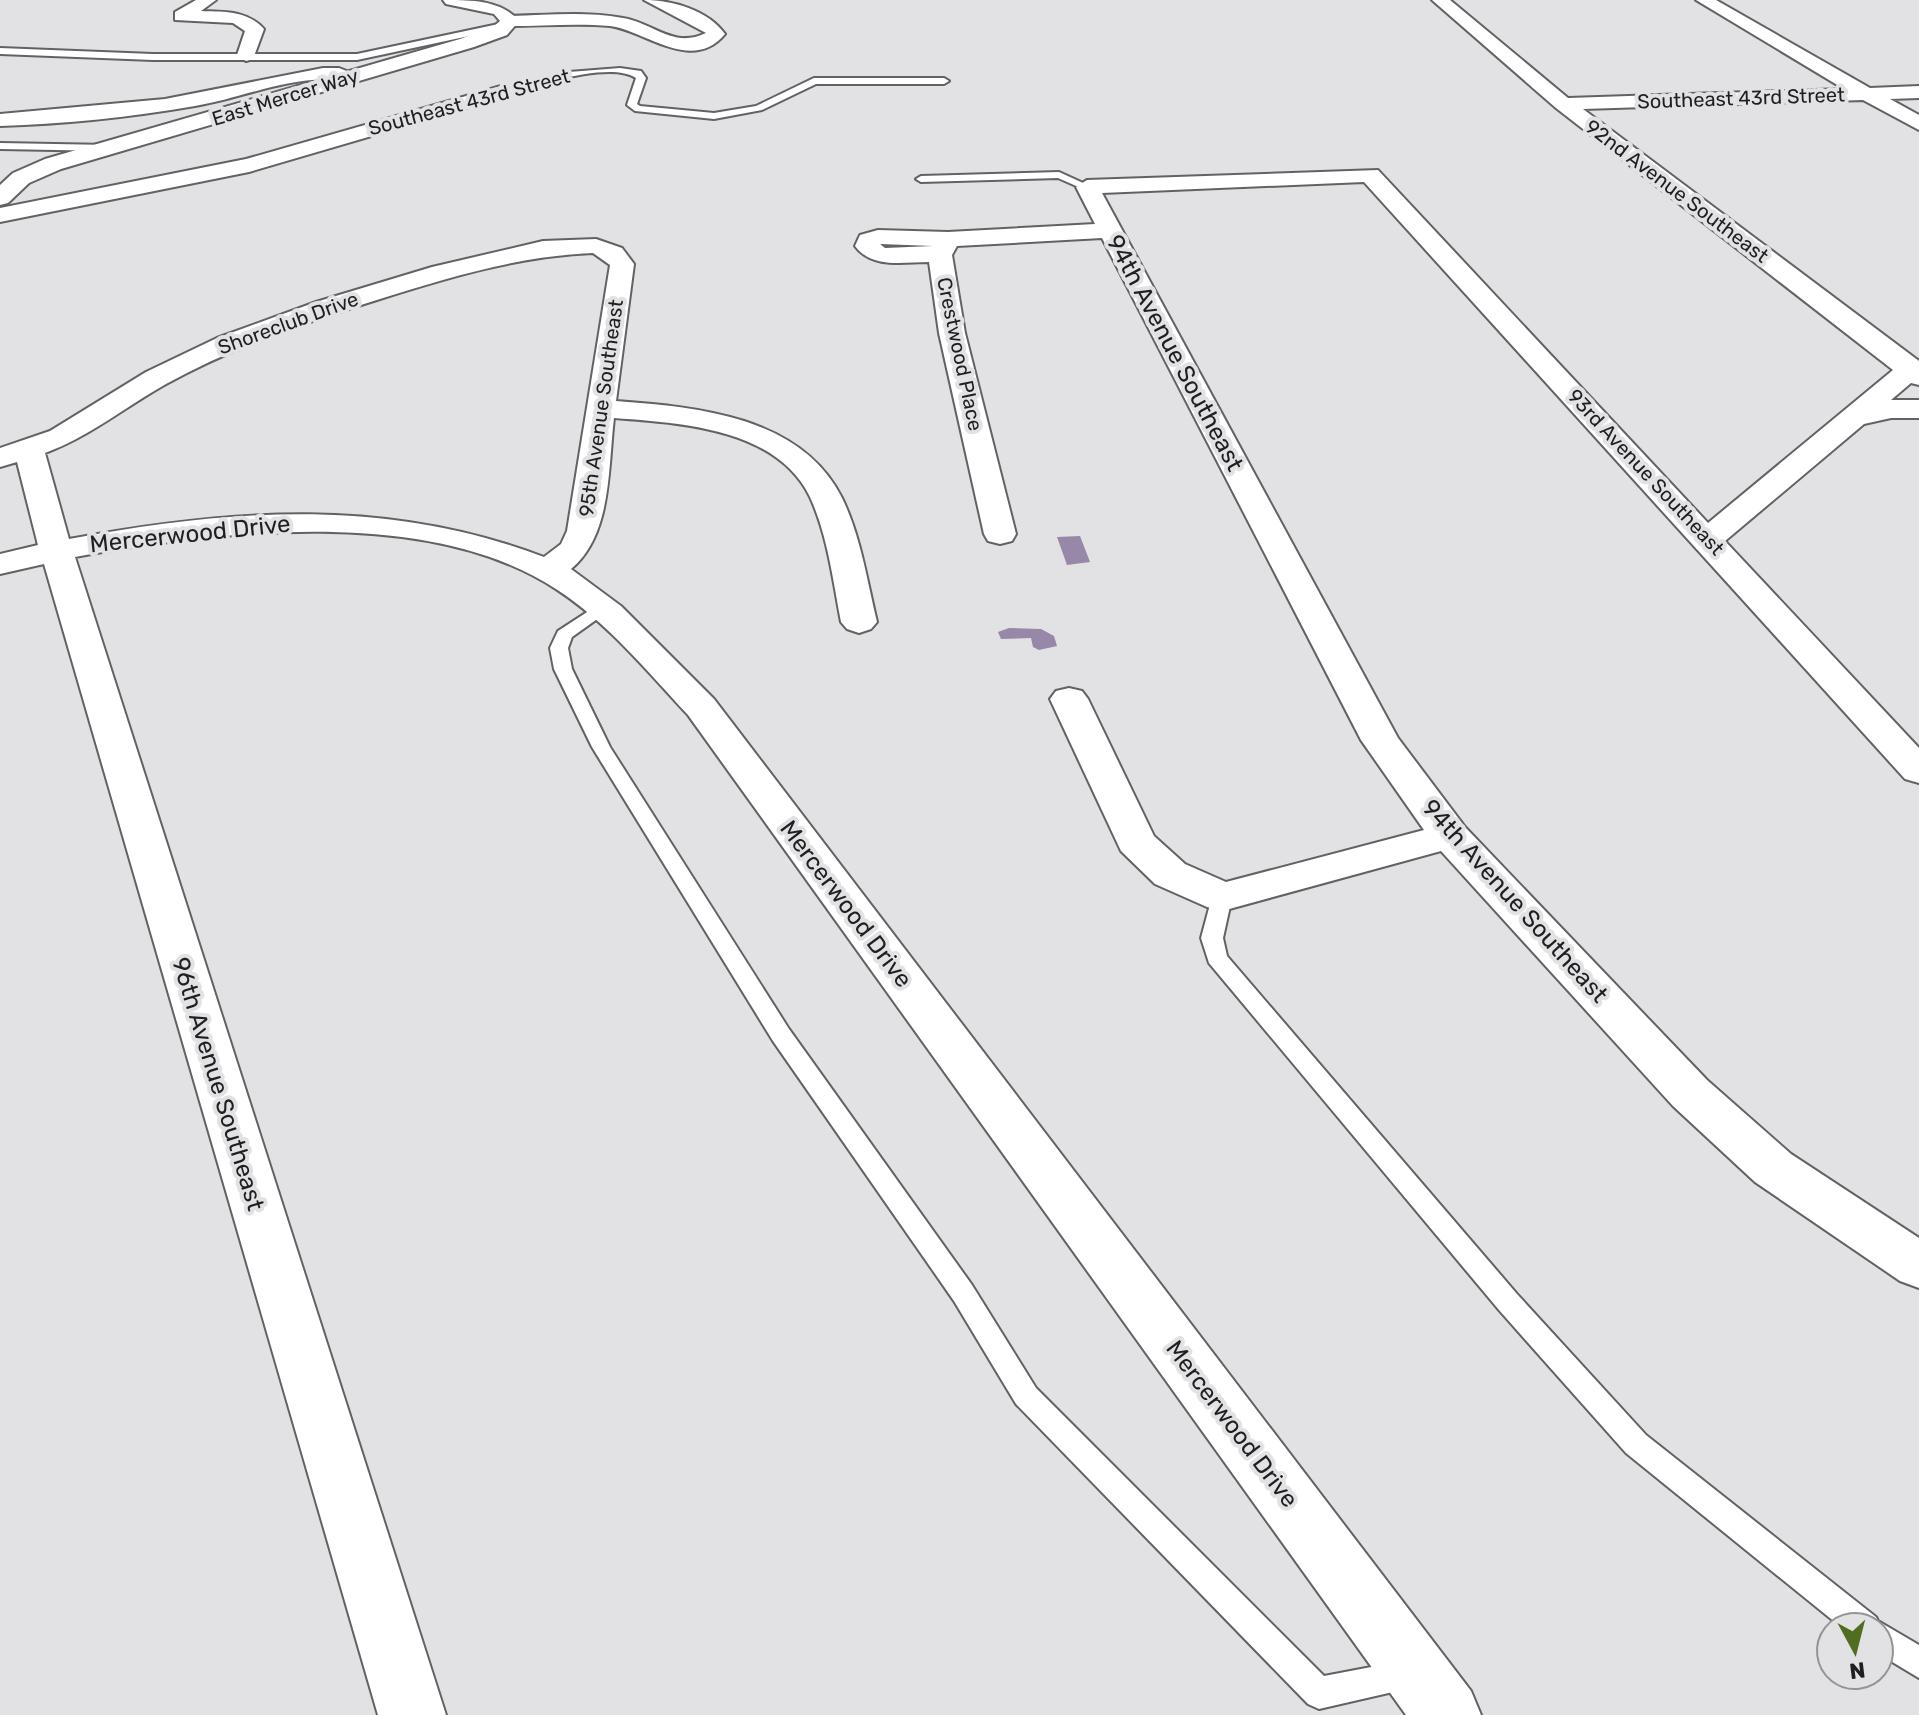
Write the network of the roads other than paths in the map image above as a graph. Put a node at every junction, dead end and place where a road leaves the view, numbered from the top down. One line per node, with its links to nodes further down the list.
1 (208, 0): 8 (street)
2 (452, 0): 6 (street)
3 (652, 0): 6 (street)
4 (1440, 0): 14 (street, 92nd Avenue Southeast)
5 (1704, 0): 13 (street)
6 (509, 23): 8 (lane); 9 (street, East Mercer Way)
7 (0, 51): 8 (lane)
8 (246, 55)
9 (352, 77): 15 (street); 18 (street, East Mercer Way)
10 (944, 81): 11 (lane, Southeast 43rd Street)
11 (501, 92): 22 (street, Southeast 43rd Street)
12 (1919, 92): 13 (street, Southeast 43rd Street)
13 (1865, 93): 14 (street, Southeast 43rd Street); 16 (street)
14 (1563, 104): 25 (street, 92nd Avenue Southeast)
15 (0, 120)
16 (1919, 124)
17 (0, 146): 18 (lane)
18 (110, 148): 21 (street, East Mercer Way)
19 (921, 179): 20 (lane)
20 (1087, 187): 23 (street, 94th Avenue Southeast); 31 (street, 93rd Avenue Southeast)
21 (0, 198)
22 (0, 215)
23 (1110, 230): 30 (street, Crestwood Place); 39 (street, 94th Avenue Southeast)
24 (596, 246): 26 (street, 95th Avenue Southeast); 29 (street, Shoreclub Drive)
25 (1916, 372): 28 (street)
26 (600, 408): 34 (street, 95th Avenue Southeast); 36 (street)
27 (1919, 409): 28 (street)
28 (1853, 417): 31 (street)
29 (15, 454): 32 (street, 96th Avenue Southeast)
30 (1000, 534)
31 (1708, 539): 38 (street, 93rd Avenue Southeast)
32 (56, 550): 33 (street, Mercerwood Drive); 34 (street, Mercerwood Drive); 46 (street, 96th Avenue Southeast)
33 (0, 564)
34 (549, 570): 35 (street, Mercerwood Drive)
35 (601, 608): 45 (street, Mercerwood Drive); 45 (lane)
36 (859, 622)
37 (1069, 699): 40 (street)
38 (1919, 771)
39 (1450, 836): 40 (street); 41 (street, 94th Avenue Southeast)
40 (1222, 897): 42 (lane)
41 (1919, 1266)
42 (1845, 1611)
43 (1895, 1647): 44 (lane)
44 (1919, 1663)
45 (1417, 1674): 47 (street, Mercerwood Drive)
46 (412, 1715)
47 (1447, 1715)

